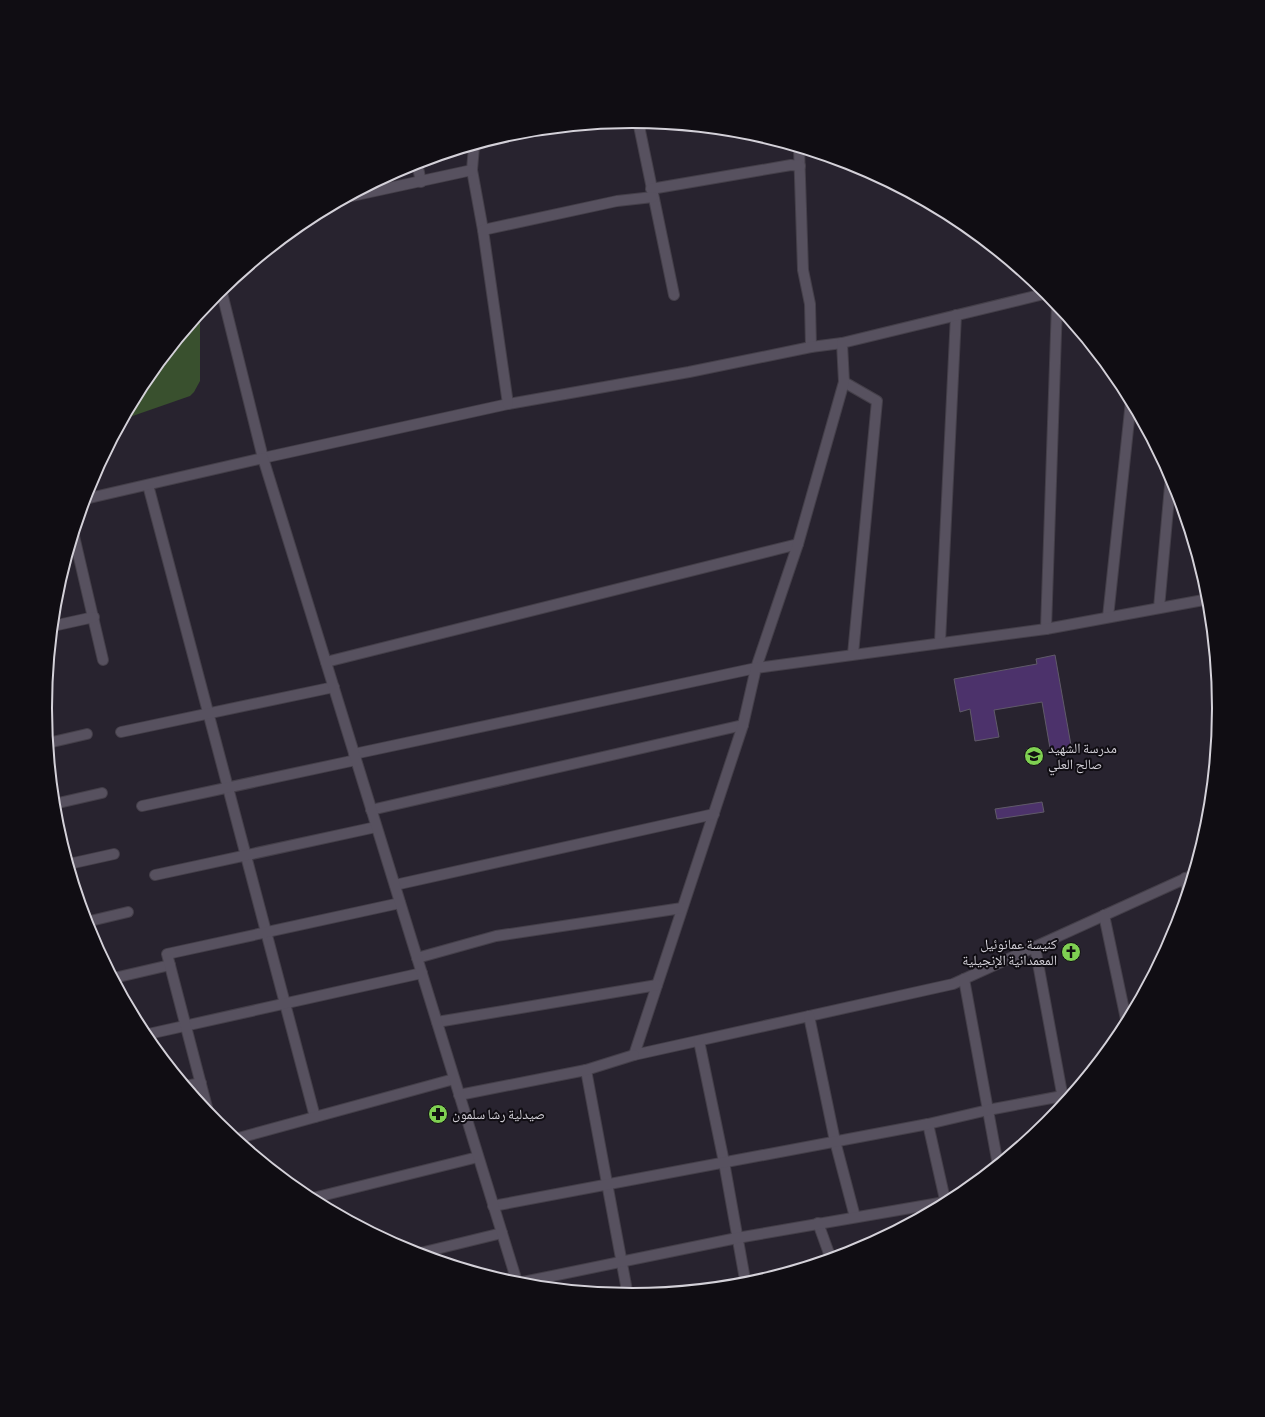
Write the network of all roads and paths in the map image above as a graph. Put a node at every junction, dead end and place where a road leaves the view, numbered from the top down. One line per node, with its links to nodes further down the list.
1 (639, 128): 9 (street)
2 (474, 151): 6 (street)
3 (799, 153): 4 (street)
4 (800, 166): 9 (street); 17 (street)
5 (418, 169): 7 (street)
6 (472, 170): 7 (street); 10 (street)
7 (420, 182): 8 (street)
8 (367, 193)
9 (652, 193): 10 (street); 13 (street)
10 (484, 230): 19 (street)
11 (1040, 295): 15 (street)
12 (224, 296): 21 (street)
13 (674, 296)
14 (1057, 313): 32 (street)
15 (956, 315): 16 (street); 33 (street)
16 (842, 343): 17 (street); 18 (street)
17 (811, 347): 19 (street)
18 (844, 382): 25 (street); 34 (street)
19 (508, 404): 21 (street)
20 (1130, 410): 30 (street)
21 (263, 458): 22 (street); 36 (street)
22 (148, 485): 24 (street); 39 (street)
23 (1170, 488): 28 (street)
24 (92, 497)
25 (798, 544): 36 (street); 37 (street)
26 (76, 545): 29 (street)
27 (1203, 600): 28 (street)
28 (1159, 608): 30 (street)
29 (94, 617): 31 (street); 35 (street)
30 (1108, 617): 32 (street)
31 (58, 625)
32 (1046, 629): 33 (street)
33 (940, 642): 34 (street)
34 (853, 654): 37 (street)
35 (103, 660)
36 (326, 662): 38 (street)
37 (756, 668): 40 (street); 44 (street)
38 (334, 687): 39 (street); 44 (street)
39 (209, 713): 41 (street); 45 (street)
40 (743, 725): 49 (street); 50 (street)
41 (121, 732)
42 (87, 734): 43 (street)
43 (53, 742)
44 (355, 757): 45 (street); 49 (street)
45 (228, 787): 48 (street); 53 (street)
46 (102, 793): 47 (street)
47 (60, 803)
48 (142, 806)
49 (371, 810): 51 (street)
50 (714, 814): 57 (street); 59 (street)
51 (376, 827): 53 (street); 57 (street)
52 (114, 854): 54 (street)
53 (246, 855): 55 (street); 63 (street)
54 (73, 863)
55 (155, 876)
56 (1187, 878): 61 (street)
57 (395, 885): 58 (street)
58 (400, 902): 63 (street); 65 (street)
59 (682, 908): 65 (street); 70 (street)
60 (128, 912): 62 (street)
61 (1104, 915): 64 (street); 72 (street)
62 (92, 921)
63 (266, 932): 66 (street); 71 (street)
64 (1035, 947): 69 (street); 84 (street)
65 (417, 958): 67 (street)
66 (170, 965): 68 (street); 75 (street)
67 (422, 973): 71 (street); 74 (street)
68 (118, 977)
69 (964, 979): 73 (street); 87 (street)
70 (657, 985): 74 (street); 78 (street)
71 (285, 1004): 75 (street); 88 (street)
72 (1125, 1015)
73 (809, 1016): 77 (street); 91 (street)
74 (437, 1022): 80 (street)
75 (186, 1026): 76 (street); 81 (street)
76 (152, 1033)
77 (698, 1041): 78 (street); 94 (street)
78 (634, 1055): 79 (street)
79 (586, 1070): 83 (street); 95 (street)
80 (454, 1079): 83 (street); 88 (street)
81 (201, 1083): 82 (street); 86 (street)
82 (191, 1085)
83 (459, 1095): 92 (street)
84 (1065, 1095)
85 (1062, 1099): 87 (street)
86 (206, 1101)
87 (988, 1110): 89 (street); 93 (street)
88 (315, 1117): 90 (street)
89 (928, 1124): 91 (street); 97 (street)
90 (242, 1137)
91 (835, 1141): 94 (street); 100 (street)
92 (478, 1157): 96 (street); 99 (street)
93 (997, 1160)
94 (724, 1162): 95 (street); 103 (street)
95 (607, 1184): 99 (street); 106 (street)
96 (319, 1197)
97 (944, 1198)
98 (933, 1205): 100 (street)
99 (493, 1206): 102 (street)
100 (855, 1217): 101 (street)
101 (818, 1223): 103 (street); 105 (street)
102 (502, 1234): 104 (street); 107 (street)
103 (737, 1238): 106 (street); 108 (street)
104 (428, 1251)
105 (829, 1254)
106 (622, 1262): 109 (street); 110 (street)
107 (516, 1277)
108 (745, 1278)
109 (535, 1280)
110 (627, 1289)

